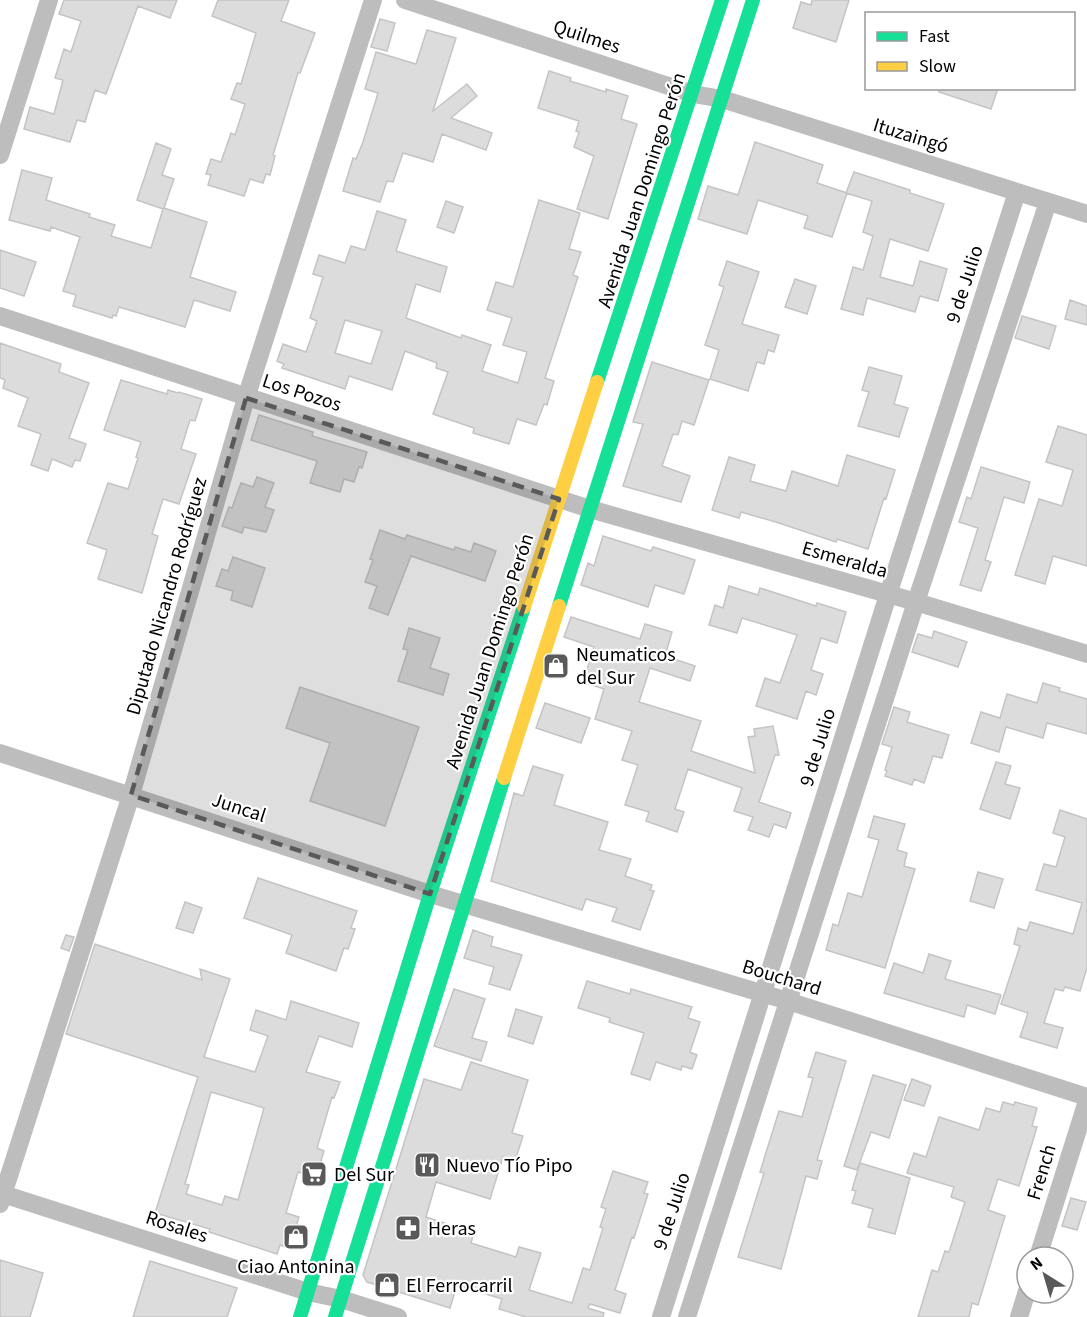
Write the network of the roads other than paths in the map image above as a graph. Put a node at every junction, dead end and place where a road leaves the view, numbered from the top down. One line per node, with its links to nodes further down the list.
1 (49, 0): 8 (street)
2 (373, 0): 13 (street, Diputado Nicandro Rodríguez)
3 (405, 0): 6 (street, Quilmes)
4 (722, 0): 6 (main road, Avenida Juan Domingo Perón)
5 (753, 0): 7 (main road)
6 (693, 94): 7 (street, Quilmes); 14 (main road, Avenida Juan Domingo Perón)
7 (722, 99): 9 (street, Ituzaingó); 15 (main road)
8 (0, 155)
9 (1017, 192): 10 (street, Ituzaingó); 16 (street, 9 de Julio)
10 (1047, 202): 11 (street, Ituzaingó); 17 (street)
11 (1087, 214)
12 (0, 316): 13 (street, Los Pozos)
13 (246, 398): 14 (street, Los Pozos); 20 (street, Diputado Nicandro Rodríguez)
14 (560, 499): 15 (street, Los Pozos); 21 (main road, Avenida Juan Domingo Perón)
15 (590, 509): 16 (street, Esmeralda); 22 (main road)
16 (888, 595): 17 (street, Esmeralda); 23 (street, 9 de Julio)
17 (916, 602): 18 (street, Esmeralda); 24 (street)
18 (1087, 654)
19 (0, 753): 20 (street, Juncal)
20 (131, 795): 21 (street, Juncal); 26 (street, Diputado Nicandro Rodríguez)
21 (430, 894): 22 (street, Juncal); 28 (main road, Avenida Juan Domingo Perón)
22 (464, 903): 23 (street, Bouchard); 29 (main road)
23 (763, 995): 24 (street, Bouchard); 33 (street, 9 de Julio)
24 (788, 1001): 25 (street, Bouchard); 34 (street)
25 (1087, 1099): 27 (street, French)
26 (1, 1197): 28 (street, Rosales)
27 (1042, 1245)
28 (308, 1292): 29 (street, Rosales); 30 (main road, Avenida Juan Domingo Perón)
29 (341, 1299): 31 (main road); 32 (street, Rosales)
30 (300, 1317)
31 (335, 1317)
32 (399, 1317)
33 (661, 1317)
34 (687, 1317)

